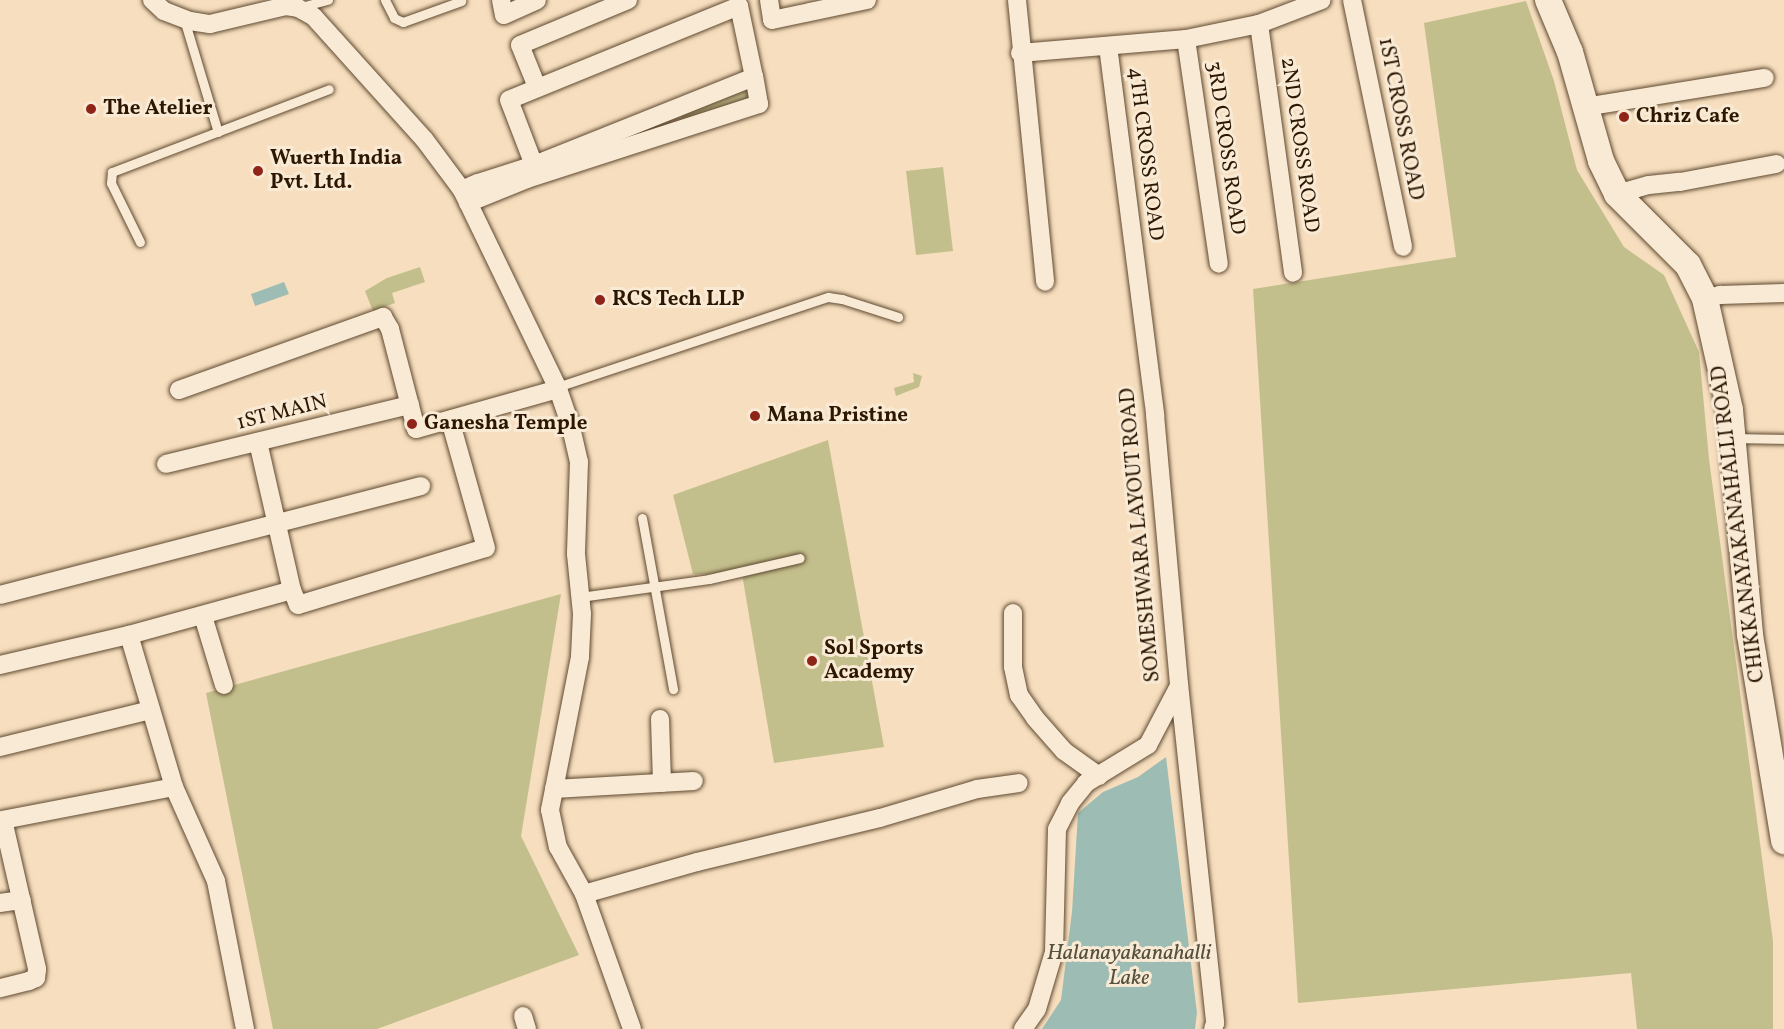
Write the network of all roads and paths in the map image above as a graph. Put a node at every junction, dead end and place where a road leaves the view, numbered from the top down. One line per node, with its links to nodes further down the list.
1 (152, 0): 16 (street)
2 (328, 0): 15 (lane)
3 (385, 0): 12 (lane)
4 (501, 0): 5 (street)
5 (537, 0)
6 (628, 0): 23 (street)
7 (769, 0): 8 (street)
8 (867, 0)
9 (1017, 0): 20 (street)
10 (1353, 0): 32 (street, 1ST CROSS ROAD)
11 (1548, 0): 25 (main road, CHIKKANAYAKANAHALLI ROAD)
12 (461, 1)
13 (1313, 1): 17 (street)
14 (739, 3): 21 (street); 23 (street)
15 (298, 8): 16 (street); 30 (street)
16 (184, 19): 26 (lane)
17 (1259, 24): 18 (street); 35 (street, 2ND CROSS ROAD)
18 (1186, 39): 19 (street); 33 (street, 3RD CROSS ROAD)
19 (1108, 46): 20 (street); 34 (street, 4TH CROSS ROAD)
20 (1020, 53): 36 (street)
21 (754, 77): 28 (street); 28 (street)
22 (1765, 78): 25 (street)
23 (537, 87): 28 (street)
24 (329, 89): 26 (lane)
25 (1585, 107): 29 (main road, CHIKKANAYAKANAHALLI ROAD)
26 (218, 132): 31 (lane)
27 (1776, 164): 29 (street)
28 (528, 171): 30 (street)
29 (1617, 194): 38 (main road, CHIKKANAYAKANAHALLI ROAD)
30 (465, 197): 40 (street)
31 (140, 242)
32 (1403, 247)
33 (1219, 264)
34 (1137, 268): 60 (street, SOMESHWARA LAYOUT ROAD)
35 (1293, 273)
36 (1045, 282)
37 (1784, 292): 38 (street)
38 (1705, 299): 44 (main road, CHIKKANAYAKANAHALLI ROAD)
39 (898, 317): 40 (lane)
40 (558, 388): 43 (street); 55 (street)
41 (179, 390): 42 (street)
42 (410, 405): 43 (street); 46 (street, 1ST MAIN)
43 (450, 420): 53 (street)
44 (1733, 438): 45 (lane); 73 (main road, CHIKKANAYAKANAHALLI ROAD)
45 (1784, 440)
46 (258, 442): 47 (street, 1ST MAIN); 50 (street)
47 (166, 464)
48 (421, 486): 50 (street)
49 (642, 518): 52 (lane)
50 (277, 522): 53 (street); 54 (street)
51 (800, 558): 52 (lane)
52 (655, 588): 55 (lane); 62 (lane)
53 (292, 590): 57 (street)
54 (0, 596)
55 (580, 597): 71 (street)
56 (1013, 613): 66 (street)
57 (203, 616): 58 (street); 61 (street)
58 (129, 635): 59 (street); 63 (street)
59 (0, 665)
60 (1179, 684): 66 (street, SOMESHWARA LAYOUT ROAD); 81 (street)
61 (224, 685)
62 (673, 689)
63 (151, 710): 65 (street); 70 (street)
64 (660, 719): 68 (street)
65 (0, 747)
66 (1099, 776): 80 (street, SOMESHWARA LAYOUT ROAD)
67 (694, 781): 68 (street)
68 (662, 783): 71 (street)
69 (1019, 783): 74 (street)
70 (174, 787): 72 (street); 78 (street)
71 (554, 789): 74 (street)
72 (2, 821): 75 (street)
73 (1784, 841)
74 (584, 894): 79 (street)
75 (22, 900): 76 (street); 77 (street)
76 (0, 903)
77 (0, 988)
78 (244, 1029)
79 (632, 1029)
80 (1023, 1029)
81 (1213, 1029)

